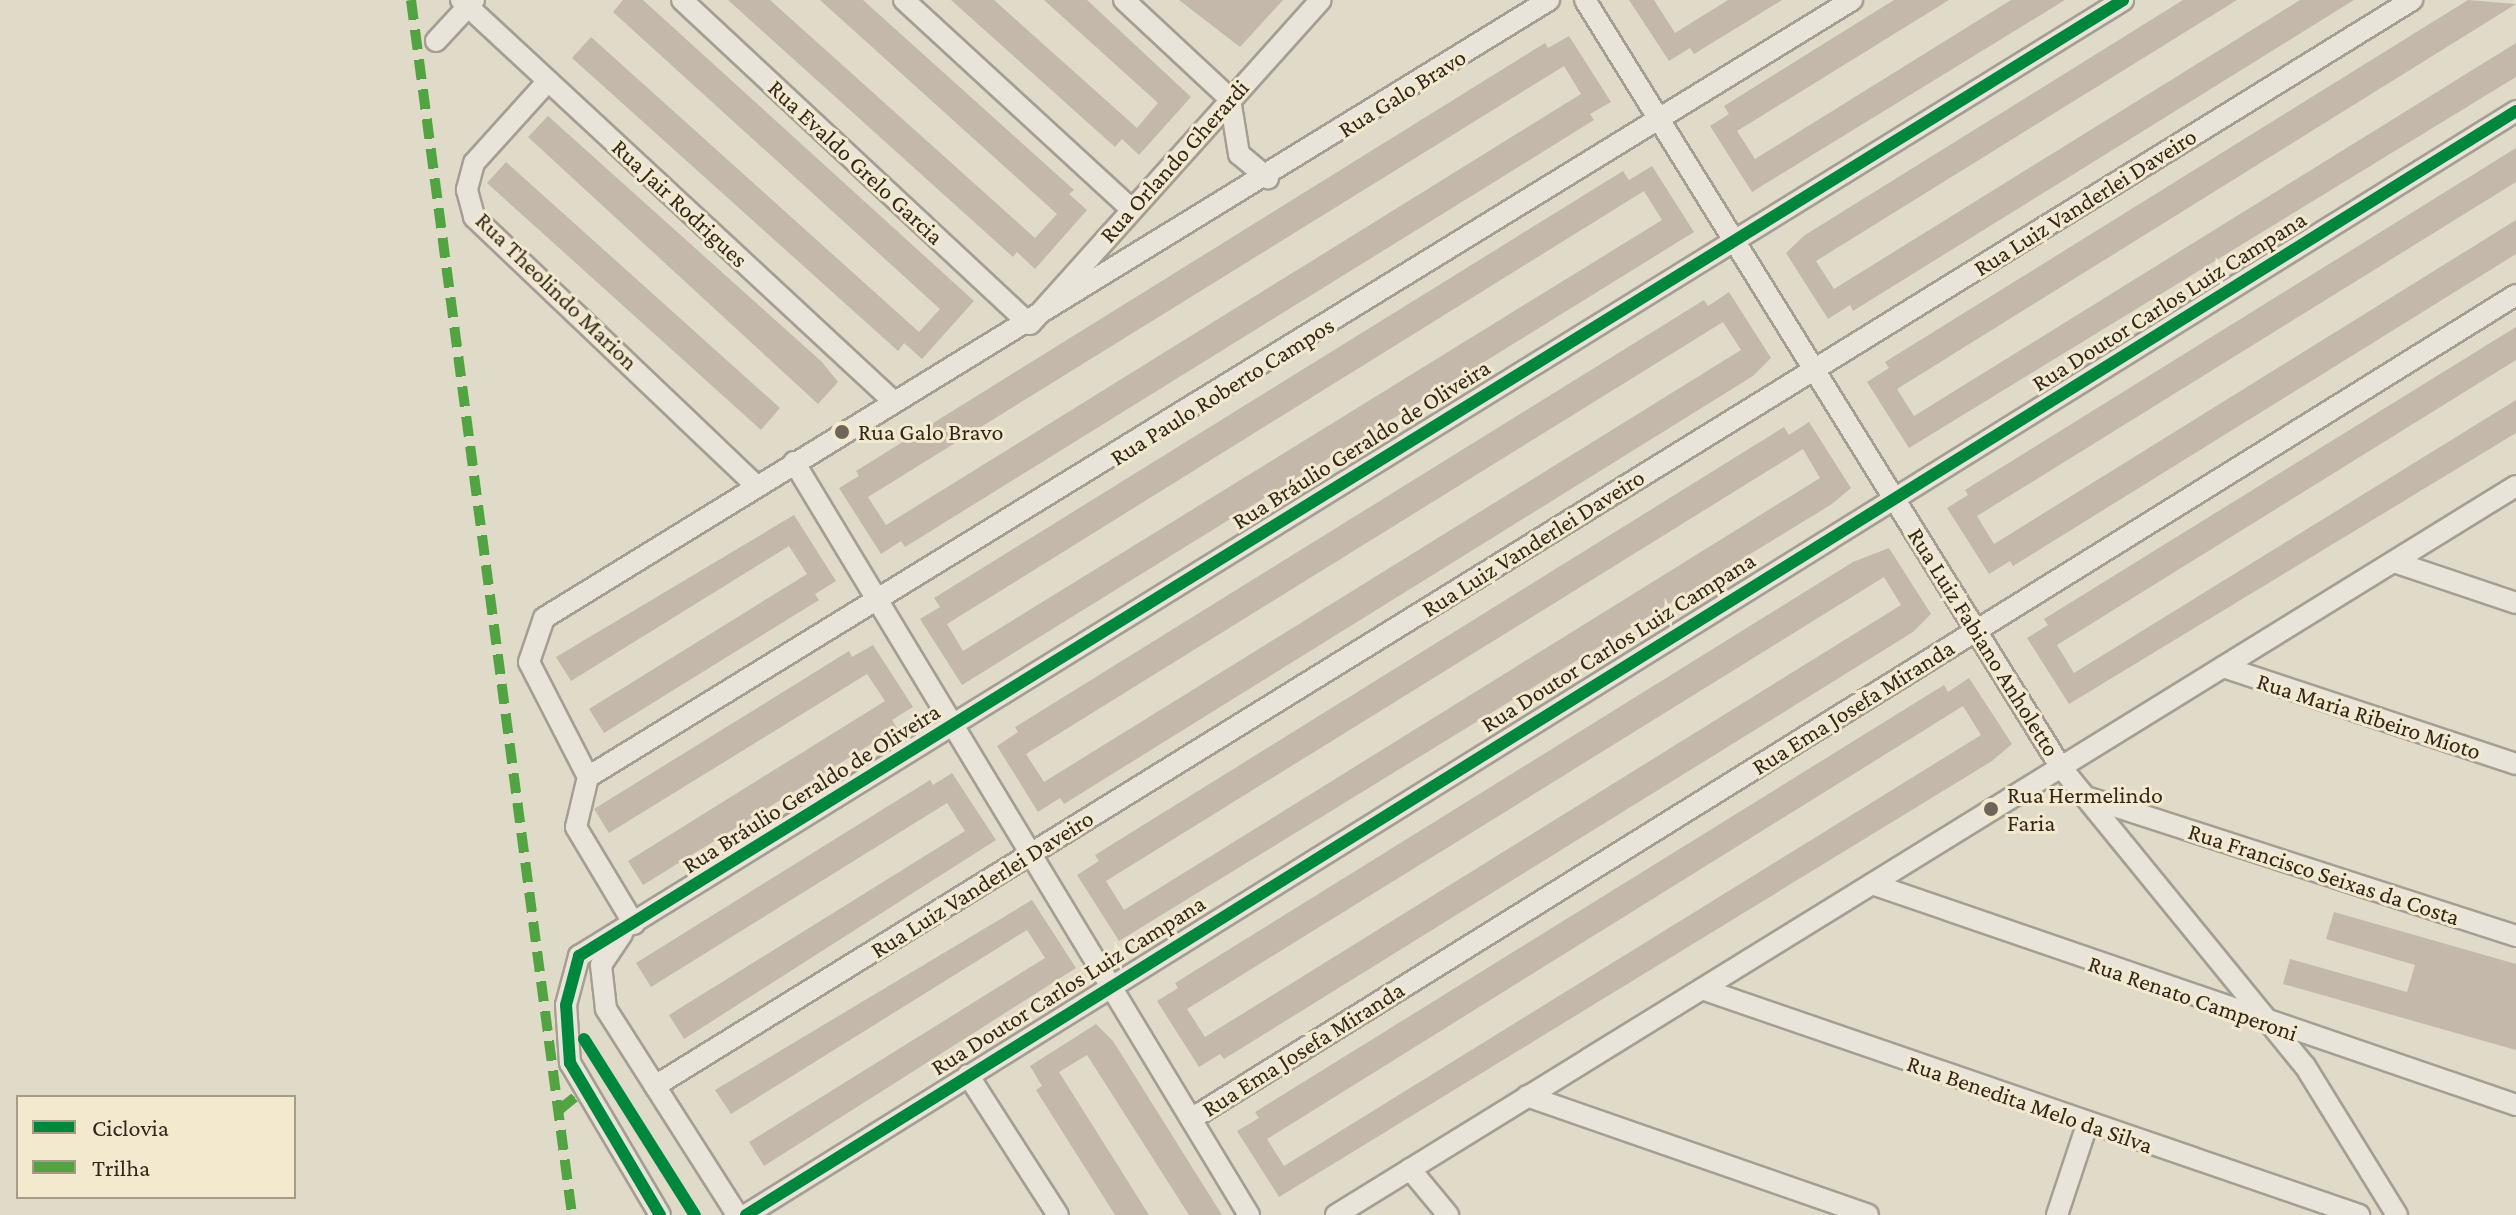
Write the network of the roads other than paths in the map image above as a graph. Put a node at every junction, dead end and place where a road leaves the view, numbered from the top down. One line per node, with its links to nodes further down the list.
1 (682, 0): 20 (street, Rua Evaldo Grelo Garcia)
2 (904, 0): 17 (street)
3 (1124, 0): 13 (street)
4 (1321, 0): 13 (street, Rua Orlando Gherardi)
5 (1549, 0): 16 (street, Rua Galo Bravo)
6 (1585, 0): 15 (street, Rua Luiz Fabiano Anholetto)
7 (1852, 0): 15 (street, Rua Paulo Roberto Campos)
8 (2123, 0): 18 (street, Rua Bráulio Geraldo de Oliveira)
9 (2412, 0): 21 (street, Rua Luiz Vanderlei Daveiro)
10 (467, 2): 11 (street); 12 (street, Rua Jair Rodrigues)
11 (436, 41)
12 (548, 81): 22 (street, Rua Jair Rodrigues); 24 (street, Rua Theolindo Marion)
13 (1230, 99): 16 (street); 17 (street, Rua Orlando Gherardi)
14 (2516, 111): 26 (street, Rua Doutor Carlos Luiz Campana)
15 (1659, 120): 18 (street, Rua Luiz Fabiano Anholetto); 28 (street, Rua Paulo Roberto Campos)
16 (1268, 178): 20 (street, Rua Galo Bravo)
17 (1130, 208): 20 (street, Rua Orlando Gherardi)
18 (1732, 238): 21 (street, Rua Luiz Fabiano Anholetto); 32 (street, Rua Bráulio Geraldo de Oliveira)
19 (2516, 295): 30 (street, Rua Ema Josefa Miranda)
20 (1030, 324): 22 (street, Rua Galo Bravo)
21 (1814, 369): 26 (street, Rua Luiz Fabiano Anholetto); 37 (street, Rua Luiz Vanderlei Daveiro)
22 (892, 400): 23 (street, Rua Galo Bravo)
23 (794, 462): 24 (street, Rua Galo Bravo); 28 (street)
24 (754, 484): 35 (street, Rua Galo Bravo)
25 (2516, 486): 27 (street)
26 (1894, 497): 30 (street, Rua Luiz Fabiano Anholetto); 41 (street, Rua Doutor Carlos Luiz Campana)
27 (2394, 562): 29 (street); 31 (street)
28 (879, 603): 32 (street); 35 (street, Rua Paulo Roberto Campos)
29 (2516, 603)
30 (1976, 630): 34 (street, Rua Luiz Fabiano Anholetto); 50 (street, Rua Ema Josefa Miranda)
31 (2223, 667): 33 (street, Rua Maria Ribeiro Mioto); 34 (street)
32 (953, 726): 37 (street); 39 (street, Rua Bráulio Geraldo de Oliveira)
33 (2516, 764)
34 (2060, 766): 36 (street, Rua Luiz Fabiano Anholetto); 38 (street)
35 (588, 777): 39 (street)
36 (2086, 797): 40 (street, Rua Francisco Seixas da Costa); 45 (street, Rua Luiz Fabiano Anholetto)
37 (1031, 854): 41 (street); 47 (street, Rua Luiz Vanderlei Daveiro)
38 (1872, 884): 42 (street); 45 (street, Rua Renato Camperoni)
39 (629, 926): 43 (street, Rua Bráulio Geraldo de Oliveira); 44 (street)
40 (2516, 936)
41 (1109, 984): 46 (street, Rua Doutor Carlos Luiz Campana); 50 (street)
42 (1702, 989): 48 (street); 51 (street, Rua Benedita Melo da Silva)
43 (566, 1005): 44 (street); 53 (street, Rua Bráulio Geraldo de Oliveira)
44 (606, 1009): 47 (street)
45 (2277, 1029): 49 (street, Rua Renato Camperoni); 63 (street, Rua Luiz Fabiano Anholetto)
46 (968, 1075): 55 (street, Rua Doutor Carlos Luiz Campana); 56 (street)
47 (655, 1086): 54 (street)
48 (1527, 1096): 52 (street); 60 (street)
49 (2516, 1105)
50 (1191, 1119): 57 (street)
51 (2087, 1125): 61 (street); 62 (street, Rua Benedita Melo da Silva)
52 (1410, 1169): 58 (street); 59 (street)
53 (660, 1215)
54 (737, 1215)
55 (746, 1215)
56 (1058, 1215)
57 (1249, 1215)
58 (1336, 1215)
59 (1448, 1215)
60 (1868, 1215)
61 (2057, 1215)
62 (2359, 1215)
63 (2397, 1215)

